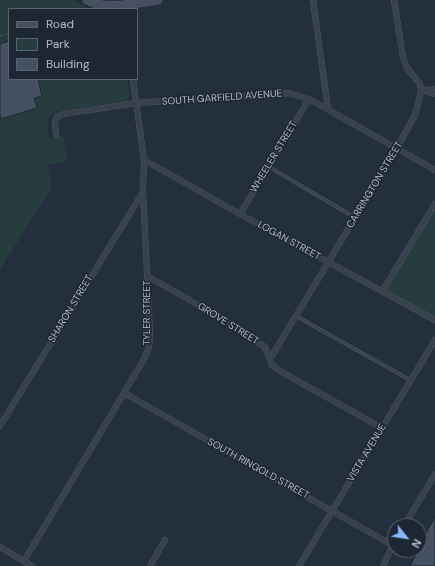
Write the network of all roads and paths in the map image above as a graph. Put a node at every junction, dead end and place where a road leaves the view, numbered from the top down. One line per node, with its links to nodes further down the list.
1 (87, 0): 5 (main road)
2 (158, 0): 5 (main road)
3 (313, 0): 12 (street)
4 (394, 0): 8 (street)
5 (125, 7)
6 (133, 80): 11 (street, TYLER STREET)
7 (435, 89): 8 (street)
8 (421, 91): 9 (lane); 14 (street, CARRINGTON STREET)
9 (435, 95)
10 (309, 99): 11 (street, SOUTH GARFIELD AVENUE); 12 (street, SOUTH GARFIELD AVENUE); 16 (street, WHEELER STREET)
11 (136, 104): 13 (street, SOUTH GARFIELD AVENUE); 15 (street, TYLER STREET)
12 (328, 109): 14 (street, SOUTH GARFIELD AVENUE)
13 (56, 135)
14 (397, 148): 17 (street, SOUTH GARFIELD AVENUE); 21 (street, CARRINGTON STREET)
15 (144, 160): 18 (street, TYLER STREET); 20 (street, LOGAN STREET)
16 (268, 167): 20 (street, WHEELER STREET); 21 (lane)
17 (435, 170)
18 (143, 191): 23 (street, TYLER STREET); 31 (street, SHARON STREET)
19 (435, 204): 24 (street)
20 (240, 214): 22 (street, LOGAN STREET)
21 (355, 217): 22 (street, CARRINGTON STREET)
22 (328, 262): 24 (street, LOGAN STREET); 25 (street, CARRINGTON STREET)
23 (147, 276): 28 (street, GROVE STREET); 30 (street, TYLER STREET)
24 (383, 290): 26 (street, LOGAN STREET)
25 (296, 315): 28 (street, CARRINGTON STREET); 29 (lane)
26 (435, 320)
27 (435, 340): 29 (street, VISTA AVENUE)
28 (270, 359): 32 (street, GROVE STREET)
29 (411, 380): 32 (street, VISTA AVENUE)
30 (124, 393): 34 (street, SOUTH RINGOLD STREET); 39 (street, TYLER STREET)
31 (0, 426)
32 (382, 428): 34 (street, VISTA AVENUE)
33 (435, 474): 35 (street)
34 (332, 511): 36 (street, SOUTH RINGOLD STREET); 42 (street, VISTA AVENUE)
35 (409, 518)
36 (387, 539)
37 (165, 540): 41 (street)
38 (0, 547): 39 (street)
39 (24, 561): 40 (street)
40 (32, 566)
41 (150, 566)
42 (299, 566)

